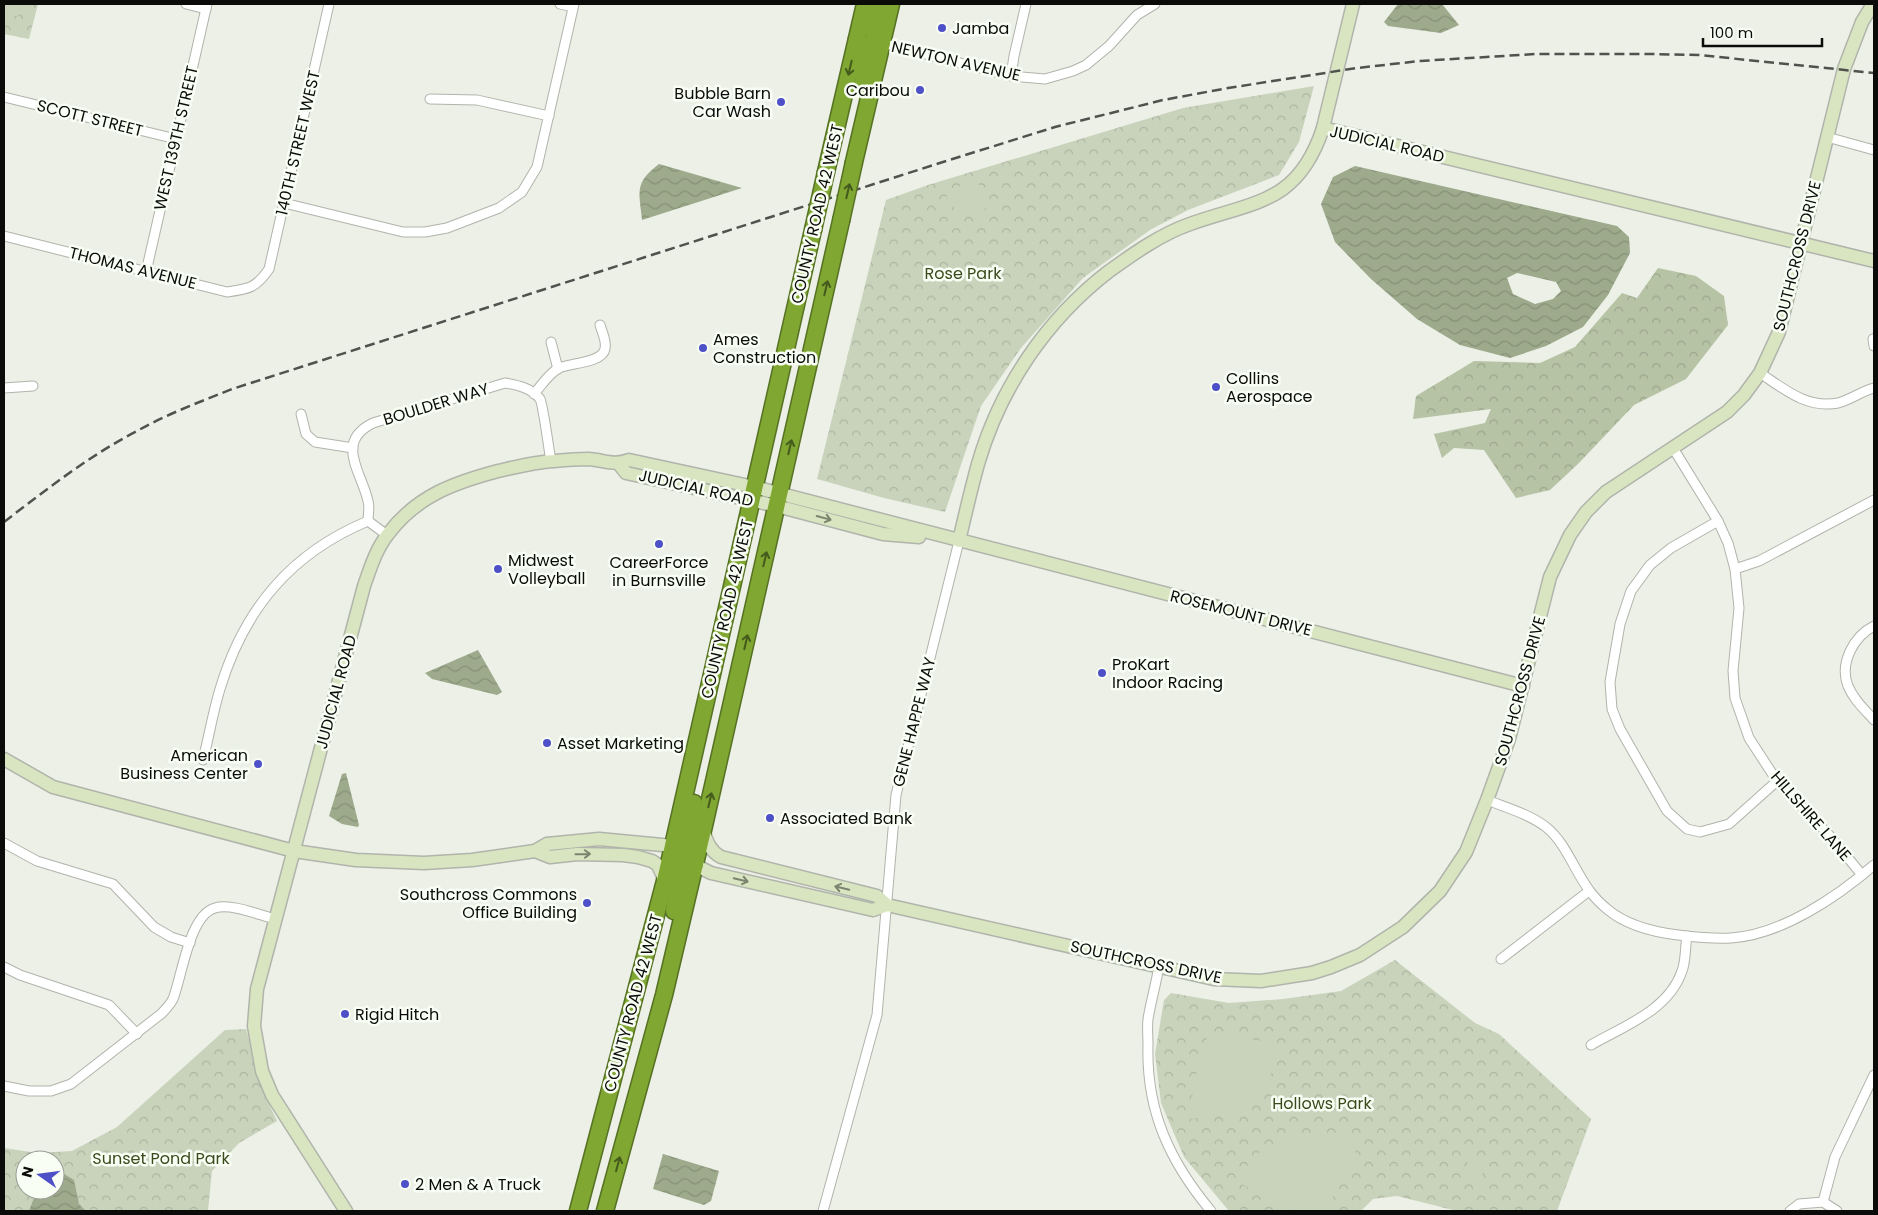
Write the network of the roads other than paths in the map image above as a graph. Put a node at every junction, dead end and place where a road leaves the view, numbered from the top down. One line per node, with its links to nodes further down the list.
1 (186, 4): 12 (street)
2 (329, 4): 24 (street, 140TH STREET WEST)
3 (560, 4): 11 (street)
4 (865, 4): 13 (highway, COUNTY ROAD 42 WEST)
5 (876, 4): 14 (highway)
6 (891, 4): 14 (highway, COUNTY ROAD 42 WEST)
7 (1026, 4): 15 (street)
8 (1155, 4): 15 (street, NEWTON AVENUE)
9 (1353, 4): 19 (street)
10 (1873, 4): 20 (street, SOUTHCROSS DRIVE)
11 (574, 5): 18 (street)
12 (207, 6): 21 (street, WEST 139TH STREET)
13 (857, 39): 23 (highway); 42 (highway, COUNTY ROAD 42 WEST, one-way to 42, bridge)
14 (882, 44): 15 (street, NEWTON AVENUE); 23 (highway, COUNTY ROAD 42 WEST)
15 (1011, 76)
16 (4, 96): 21 (street, SCOTT STREET)
17 (430, 100): 18 (street)
18 (549, 116): 24 (street)
19 (1323, 128): 26 (street, JUDICIAL ROAD); 48 (street, JUDICIAL ROAD)
20 (1827, 137): 22 (street); 26 (street, SOUTHCROSS DRIVE)
21 (176, 139): 28 (street, WEST 139TH STREET)
22 (1874, 150)
23 (854, 162): 43 (highway, COUNTY ROAD 42 WEST, one-way to 23, bridge)
24 (284, 203): 29 (street, 140TH STREET WEST)
25 (4, 236): 28 (street, THOMAS AVENUE)
26 (1802, 243): 27 (street, JUDICIAL ROAD); 33 (street, SOUTHCROSS DRIVE)
27 (1874, 261)
28 (146, 272): 29 (street, THOMAS AVENUE)
29 (261, 281)
30 (600, 325): 32 (street)
31 (551, 342): 32 (street)
32 (558, 368): 37 (street)
33 (1760, 373): 36 (street); 40 (street, SOUTHCROSS DRIVE)
34 (33, 386): 35 (street)
35 (4, 388)
36 (1874, 388)
37 (534, 394): 39 (street, BOULDER WAY); 41 (street)
38 (301, 414): 39 (street)
39 (353, 448): 45 (street)
40 (1673, 448): 46 (street, HILLSHIRE LANE); 51 (street, SOUTHCROSS DRIVE)
41 (551, 461): 42 (street, JUDICIAL ROAD); 47 (street, JUDICIAL ROAD)
42 (753, 494): 43 (street, JUDICIAL ROAD); 53 (highway, COUNTY ROAD 42 WEST)
43 (778, 500): 48 (street, ROSEMOUNT DRIVE); 58 (highway, COUNTY ROAD 42 WEST, one-way to 43)
44 (1874, 500): 49 (street)
45 (368, 521): 47 (street); 55 (street)
46 (1718, 521): 49 (street, HILLSHIRE LANE); 56 (street)
47 (387, 535): 61 (street, JUDICIAL ROAD)
48 (959, 541): 51 (street, ROSEMOUNT DRIVE); 68 (street, GENE HAPPE WAY)
49 (1735, 569): 56 (street, HILLSHIRE LANE)
50 (1874, 626): 52 (street)
51 (1524, 686): 57 (street, SOUTHCROSS DRIVE)
52 (1874, 720)
53 (698, 738): 60 (highway, COUNTY ROAD 42 WEST); 63 (highway)
54 (4, 759): 61 (street)
55 (204, 760)
56 (1777, 781): 65 (street, HILLSHIRE LANE)
57 (1488, 800): 67 (street); 73 (street, SOUTHCROSS DRIVE)
58 (703, 830): 63 (highway, COUNTY ROAD 42 WEST); 68 (street, SOUTHCROSS DRIVE, one-way to 58)
59 (4, 843): 71 (street)
60 (673, 846): 62 (street); 66 (highway, COUNTY ROAD 42 WEST); 75 (highway)
61 (294, 851): 62 (street); 69 (street, JUDICIAL ROAD)
62 (535, 851): 66 (street, one-way to 66)
63 (695, 865): 68 (street, SOUTHCROSS DRIVE, one-way to 68); 75 (highway, COUNTY ROAD 42 WEST)
64 (1874, 865): 65 (street)
65 (1862, 875): 70 (street)
66 (665, 881): 82 (highway, COUNTY ROAD 42 WEST)
67 (1589, 891): 70 (street); 72 (street)
68 (887, 905): 73 (street, SOUTHCROSS DRIVE); 84 (street, GENE HAPPE WAY)
69 (275, 919): 71 (street); 81 (street, JUDICIAL ROAD)
70 (1687, 936): 77 (street)
71 (190, 943): 76 (street)
72 (1500, 959)
73 (1159, 966): 85 (street)
74 (4, 967): 76 (street)
75 (664, 995): 83 (highway, COUNTY ROAD 42 WEST, one-way to 75)
76 (137, 1034): 79 (street)
77 (1591, 1045)
78 (1874, 1075): 80 (street)
79 (4, 1086)
80 (1823, 1202): 86 (street); 87 (street)
81 (346, 1211)
82 (578, 1211)
83 (605, 1211)
84 (823, 1211)
85 (1211, 1211)
86 (1790, 1211)
87 (1837, 1211)

